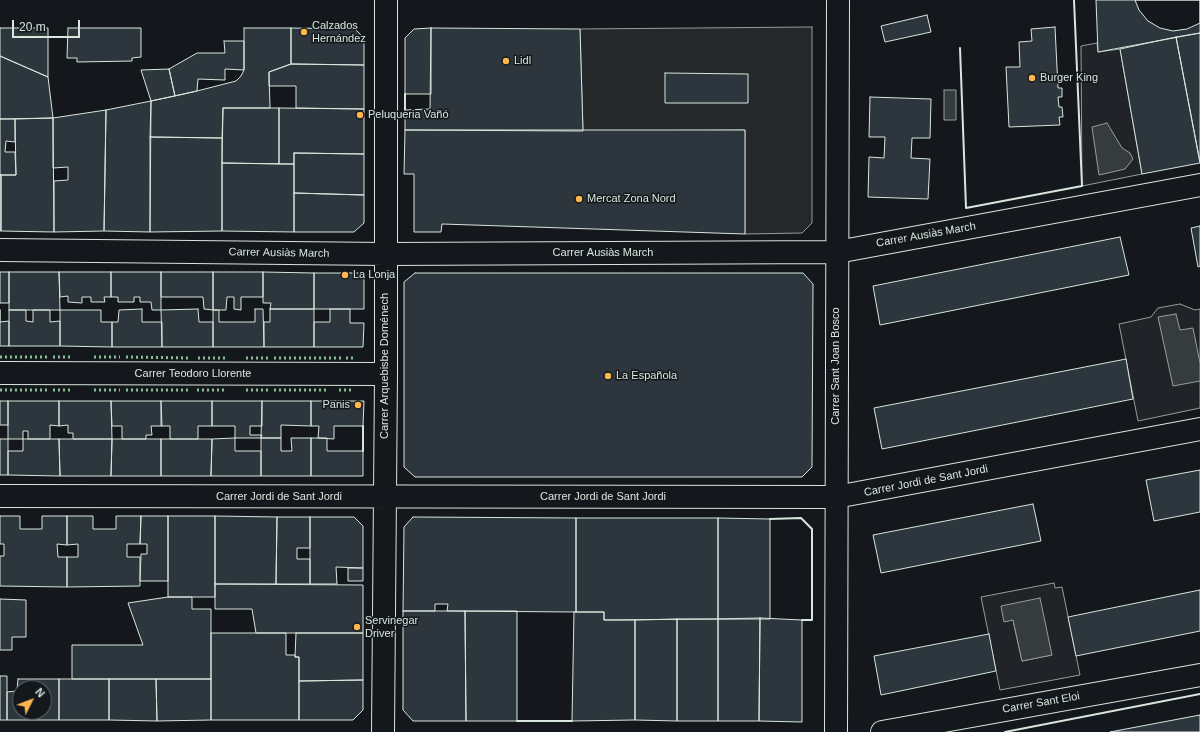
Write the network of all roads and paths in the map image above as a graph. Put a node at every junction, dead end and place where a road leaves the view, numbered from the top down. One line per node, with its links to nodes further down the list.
1 (386, 0): 6 (street, Carrer Arquebisbe Doménech)
2 (838, 0): 5 (street, Carrer Sant Joan Bosco)
3 (1200, 185): 5 (street, Carrer Ausiàs March)
4 (0, 250): 6 (street, Carrer Ausiàs March)
5 (837, 252): 6 (street, Carrer Ausiàs March); 12 (street, Carrer Sant Joan Bosco)
6 (385, 254): 8 (street, Carrer Arquebisbe Doménech)
7 (0, 373): 8 (street, Carrer Teodoro Llorente)
8 (386, 374): 11 (street, Carrer Arquebisbe Doménech)
9 (1200, 429): 12 (street, Carrer Jordi de Sant Jordi)
10 (0, 496): 11 (street, Carrer Jordi de Sant Jordi)
11 (384, 497): 12 (street, Carrer Jordi de Sant Jordi); 14 (street, Carrer Arquebisbe Doménech)
12 (836, 498): 15 (street, Carrer Sant Joan Bosco)
13 (1200, 675): 16 (street, Carrer Sant Eloi)
14 (383, 732)
15 (836, 732)
16 (882, 732)

